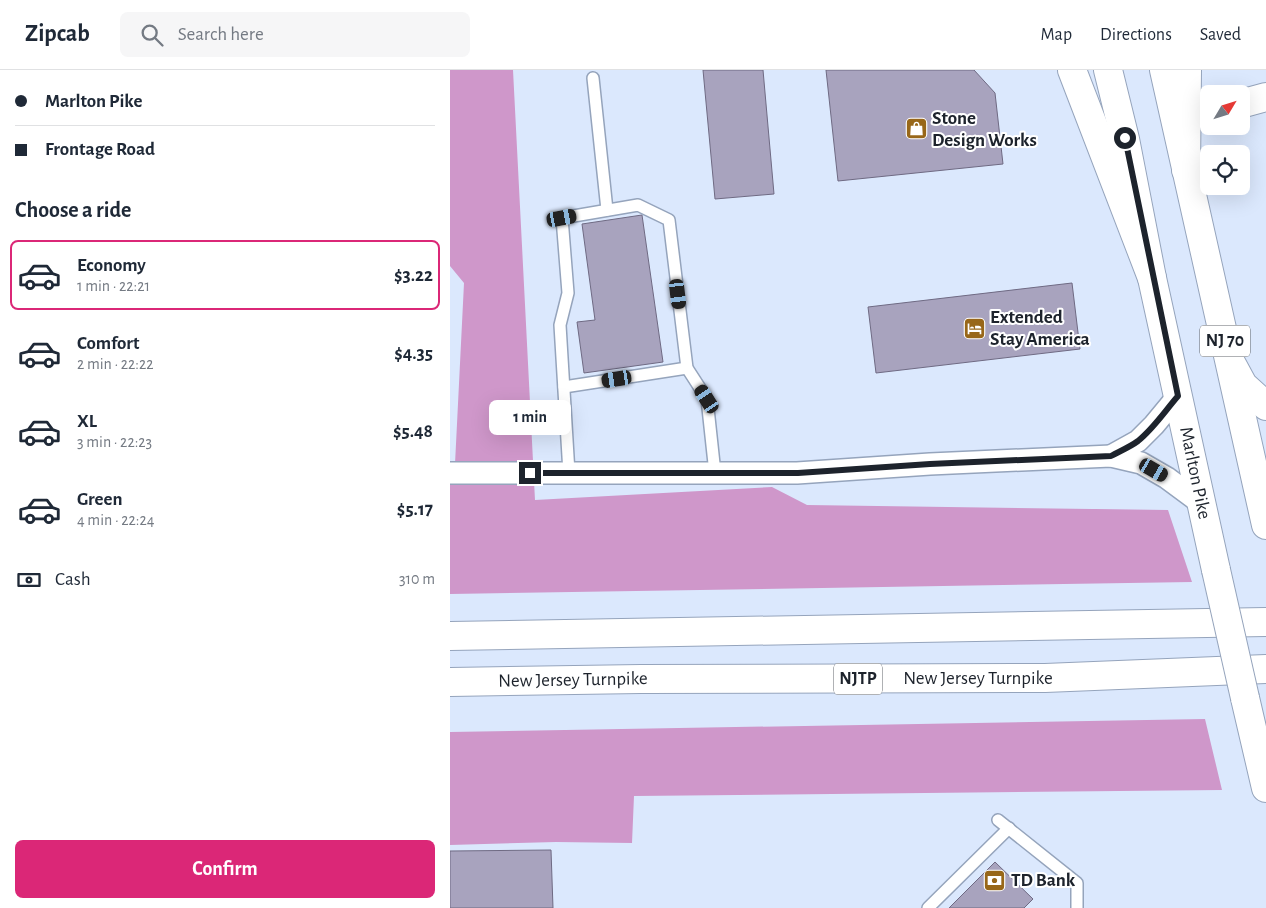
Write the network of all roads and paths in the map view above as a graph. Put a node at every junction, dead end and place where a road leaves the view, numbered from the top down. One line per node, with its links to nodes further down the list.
1 (1072, 70): 8 (main road)
2 (1108, 70): 8 (main road, Marlton Pike)
3 (1164, 70): 6 (main road, NJ 70)
4 (1187, 70): 6 (main road)
5 (593, 78): 7 (lane)
6 (1186, 170): 9 (main road, NJ 70)
7 (607, 210): 10 (lane); 11 (lane)
8 (1152, 278): 12 (main road, Marlton Pike)
9 (1228, 354): 13 (main road); 20 (main road, NJ 70)
10 (687, 368): 11 (lane); 17 (lane)
11 (564, 387): 16 (lane)
12 (1178, 396): 14 (street); 19 (main road, Marlton Pike)
13 (1266, 406)
14 (1111, 456): 17 (street); 19 (street)
15 (450, 473): 16 (street)
16 (569, 473): 17 (street)
17 (715, 473)
18 (1266, 484): 20 (main road)
19 (1202, 504): 25 (main road, Marlton Pike, bridge)
20 (1264, 518)
21 (1266, 622): 22 (main road)
22 (450, 636)
23 (1266, 669): 24 (main road, New Jersey Turnpike / NJTP)
24 (450, 682)
25 (1266, 788)
26 (998, 820): 27 (lane)
27 (1009, 828): 28 (lane); 29 (lane)
28 (928, 908)
29 (1076, 908)

